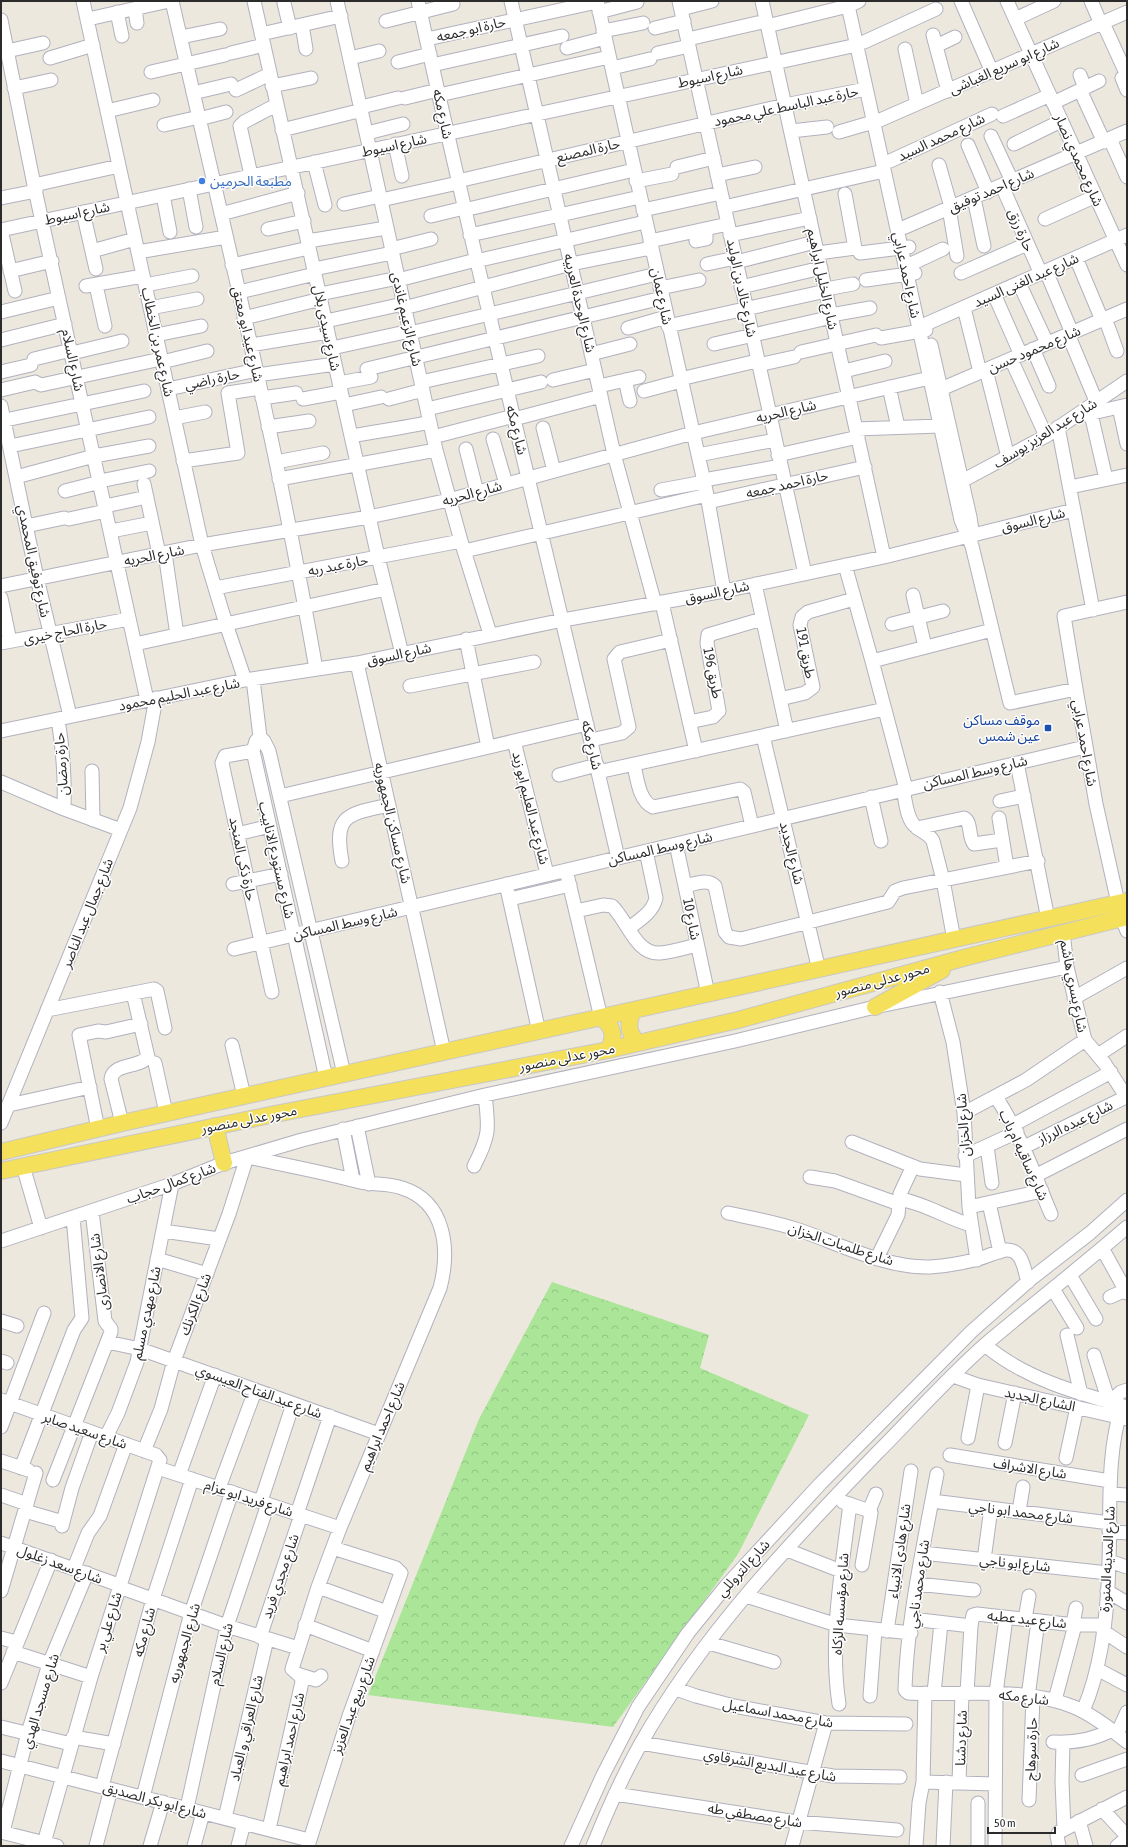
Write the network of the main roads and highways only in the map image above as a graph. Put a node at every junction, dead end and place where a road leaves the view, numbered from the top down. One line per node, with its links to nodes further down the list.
1 (1124, 914): 2 (main road, محور عدلى منصور); 4 (main road, محور عدلى منصور)
2 (967, 957): 3 (main road); 6 (main road, محور عدلى منصور)
3 (875, 1007)
4 (634, 1010): 5 (main road, محور عدلى منصور); 6 (main road)
5 (601, 1018): 7 (main road); 9 (main road, محور عدلى منصور)
6 (637, 1042): 7 (main road, محور عدلى منصور)
7 (608, 1050): 8 (main road, محور عدلى منصور)
8 (215, 1126): 10 (main road); 11 (main road, محور عدلى منصور)
9 (1, 1152)
10 (224, 1164)
11 (1, 1171)

